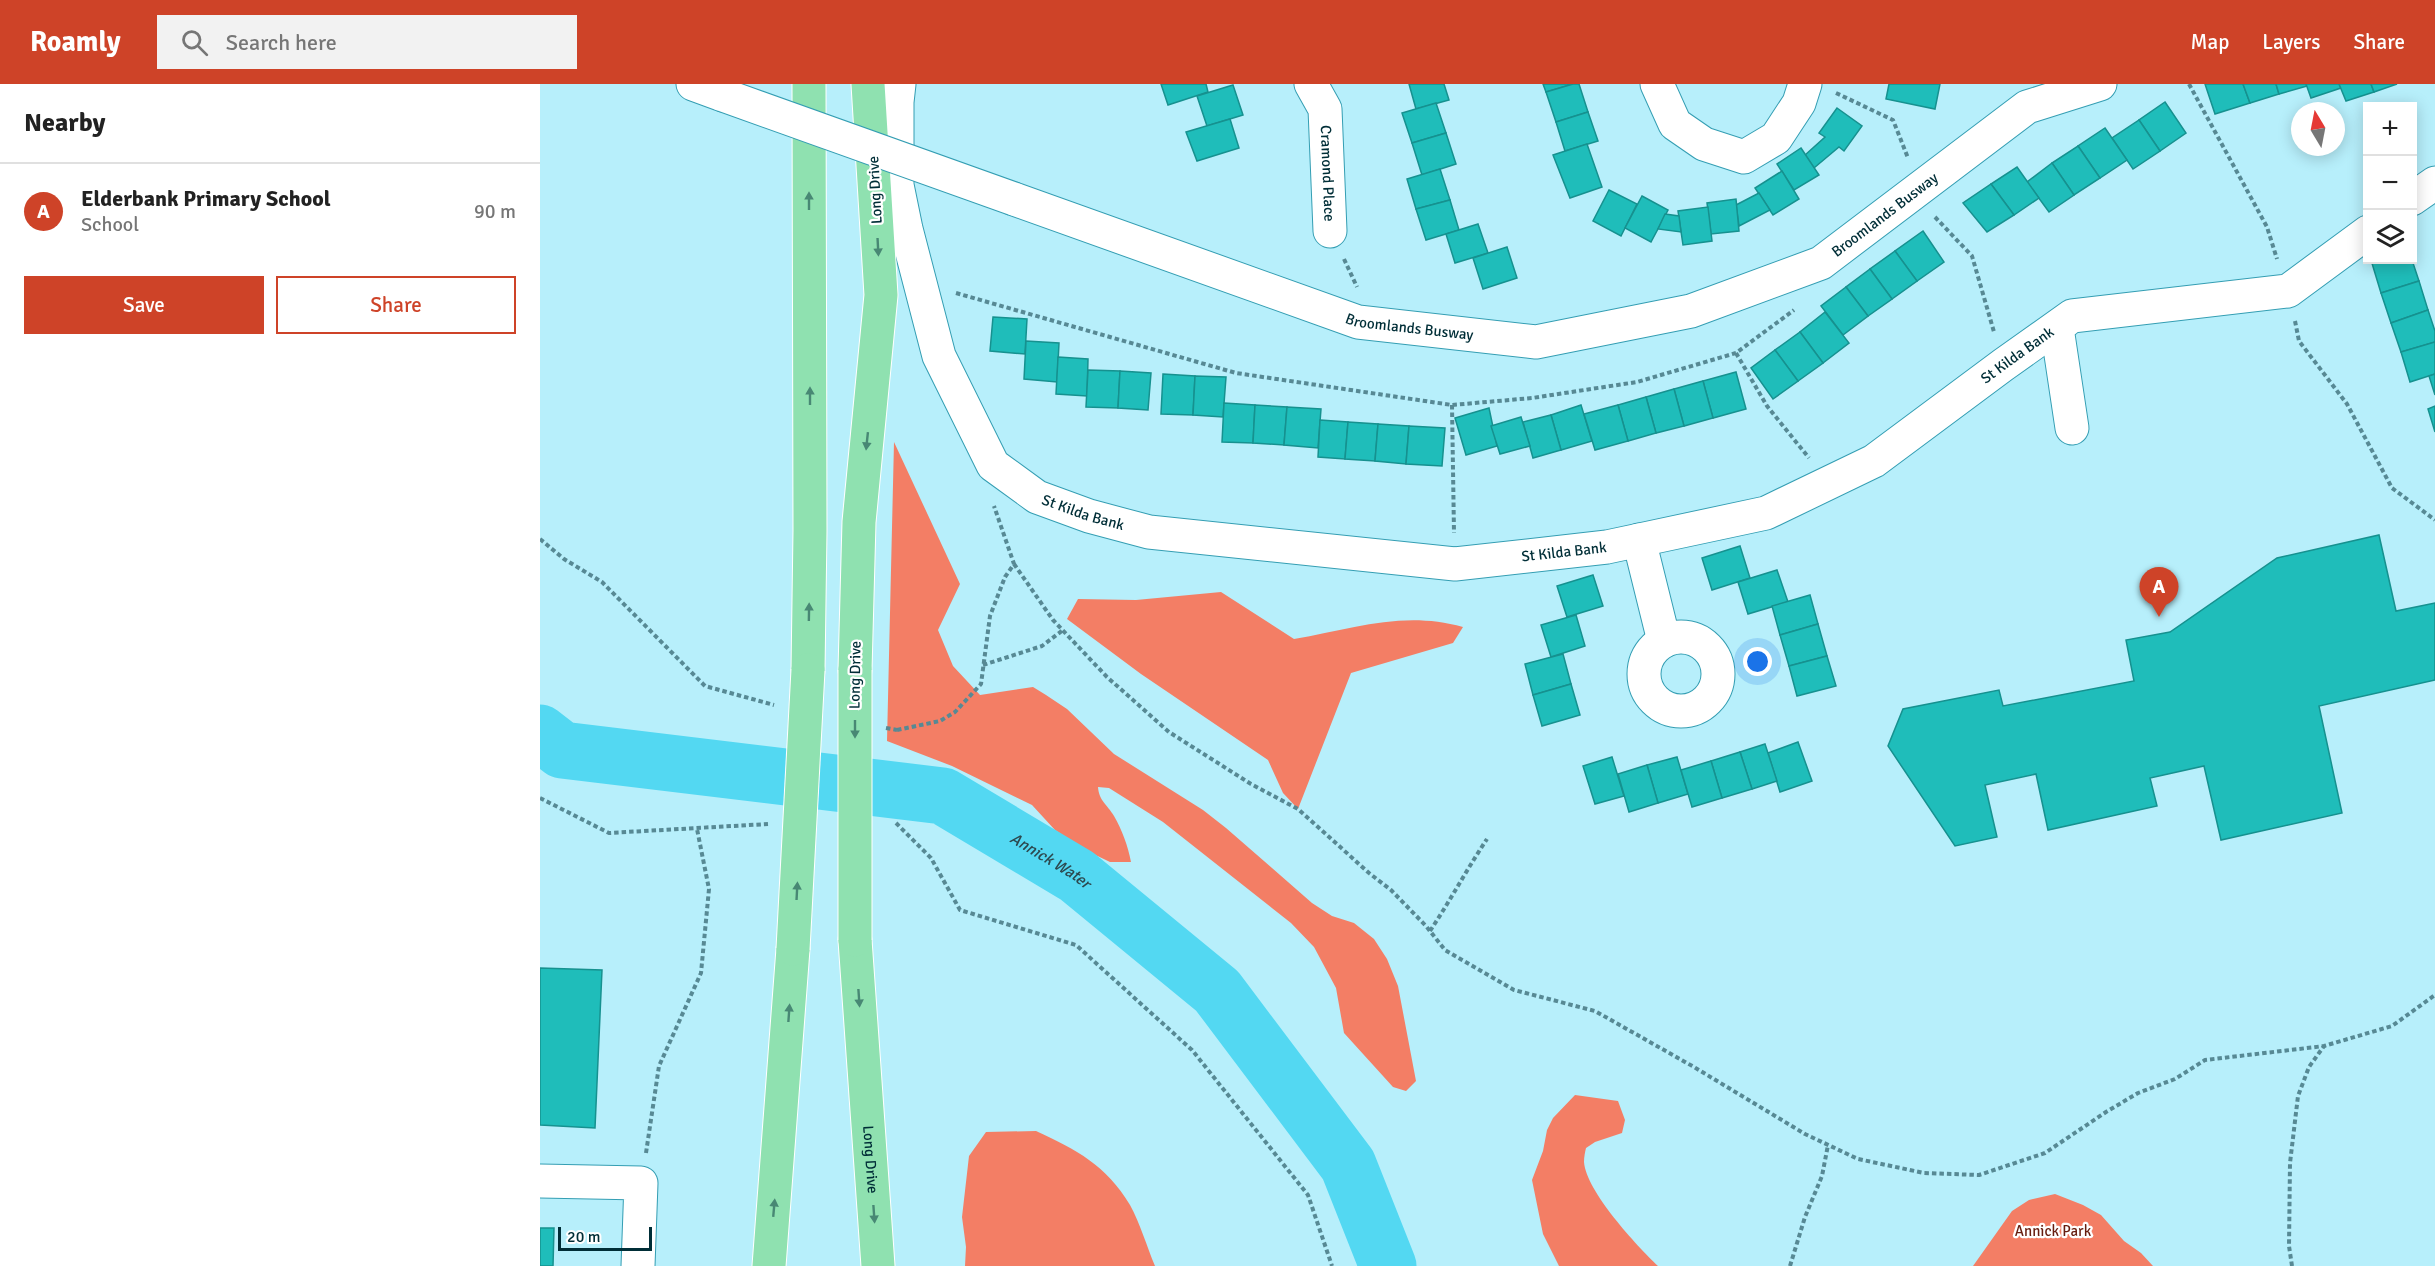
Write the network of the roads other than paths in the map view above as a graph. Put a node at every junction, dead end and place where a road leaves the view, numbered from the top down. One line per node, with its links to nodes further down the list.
1 (693, 84): 7 (street, Broomlands Busway, bridge)
2 (809, 84): 19 (main road, one-way to 2, bridge)
3 (868, 84): 20 (main road, Long Drive, one-way to 20, bridge)
4 (899, 84): 15 (street, St Kilda Bank)
5 (1311, 84): 11 (street, Cramond Place)
6 (1657, 84): 8 (street)
7 (2100, 84)
8 (1816, 87)
9 (2435, 183): 10 (street)
10 (2417, 196)
11 (1330, 231)
12 (2363, 235): 13 (street, St Kilda Bank)
13 (2056, 328): 14 (street); 15 (street, St Kilda Bank)
14 (2072, 428)
15 (1639, 540): 16 (street)
16 (1664, 641)
17 (540, 1181): 18 (street)
18 (638, 1266)
19 (769, 1266)
20 (878, 1266)

